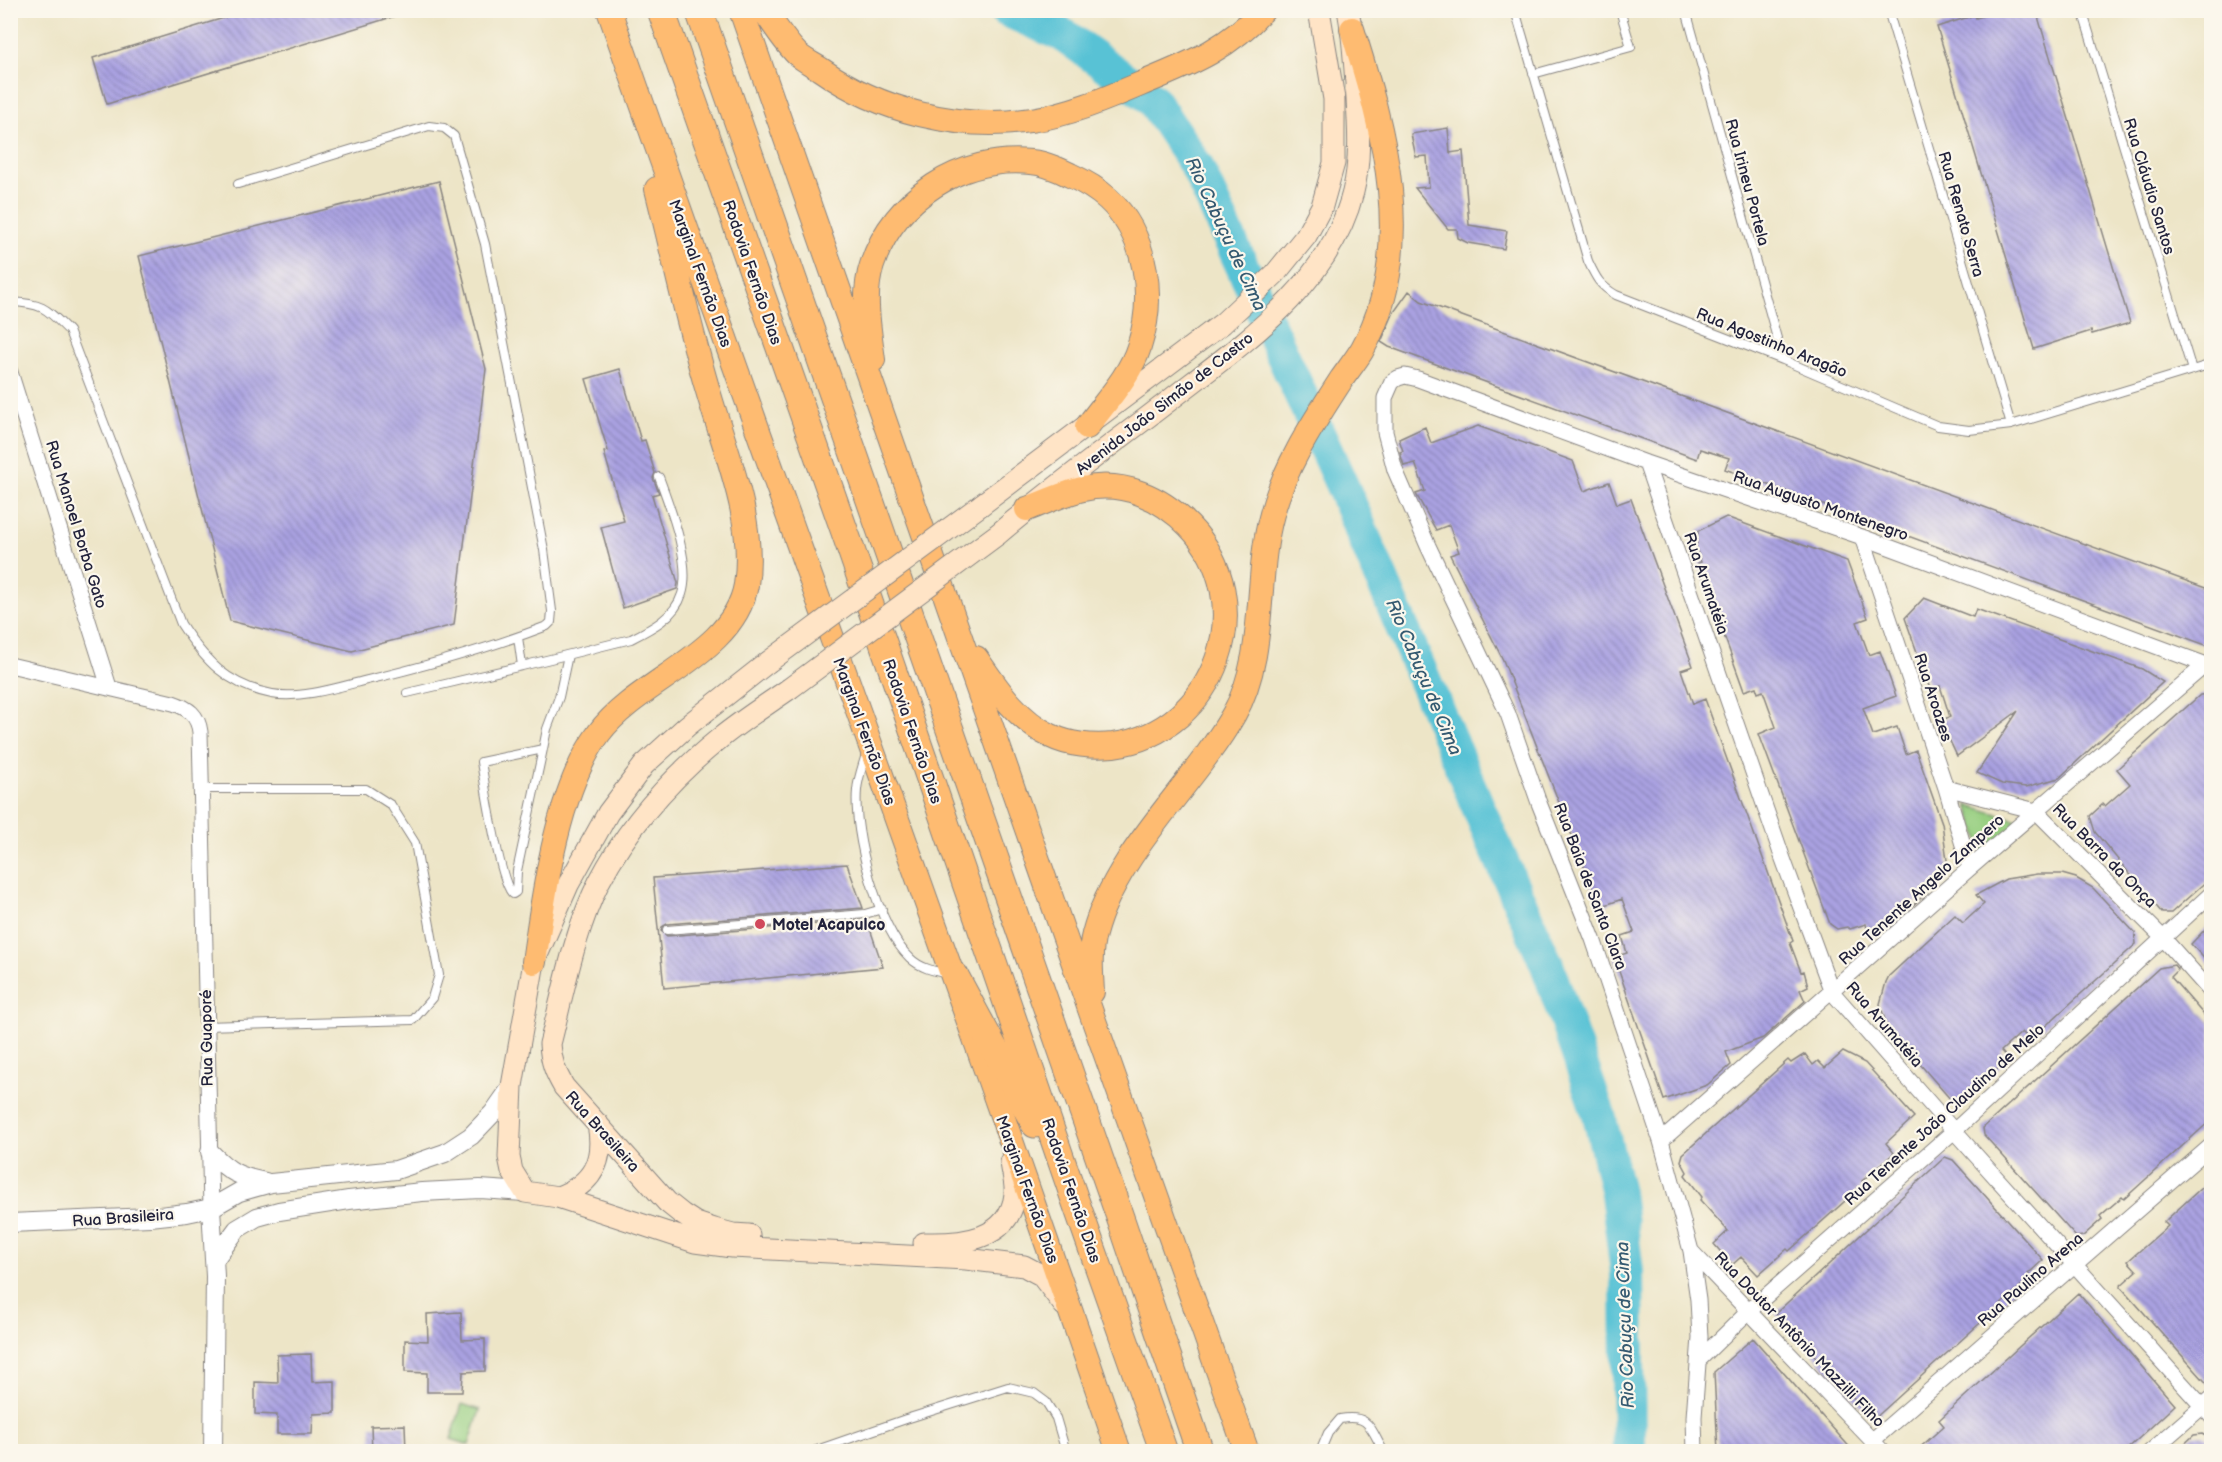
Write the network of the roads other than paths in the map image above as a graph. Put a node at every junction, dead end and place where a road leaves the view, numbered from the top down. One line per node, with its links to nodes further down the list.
1 (609, 10): 15 (highway, Marginal Fernão Dias)
2 (661, 10): 66 (highway, Rodovia Fernão Dias)
3 (699, 10): 82 (highway)
4 (741, 10): 23 (highway)
5 (764, 10): 6 (highway)
6 (1263, 10)
7 (1319, 10): 25 (main road, Avenida João Simão de Castro)
8 (1515, 10): 14 (lane, Rua Agostinho Aragão)
9 (1620, 10): 14 (lane)
10 (1686, 10): 18 (lane, Rua Irineu Portela)
11 (1888, 10): 24 (lane, Rua Renato Serra)
12 (2082, 10): 20 (lane, Rua Cláudio Santos)
13 (1350, 20): 28 (main road, Avenida João Simão de Castro); 54 (highway)
14 (1533, 74): 18 (lane, Rua Agostinho Aragão)
15 (659, 154): 40 (highway, Marginal Fernão Dias); 50 (highway)
16 (238, 184): 31 (lane)
17 (10, 302): 31 (lane)
18 (1783, 360): 24 (lane, Rua Agostinho Aragão)
19 (2211, 364): 20 (lane, Rua Agostinho Aragão)
20 (2192, 370): 24 (lane, Rua Agostinho Aragão)
21 (10, 372): 37 (street, Rua Manoel Borba Gato)
22 (1418, 380): 26 (street, Rua Augusto Montenegro); 60 (street, Rua Baia de Santa Clara)
23 (878, 407): 25 (highway); 30 (highway)
24 (2011, 424)
25 (1087, 427): 33 (main road, Avenida João Simão de Castro, bridge)
26 (1646, 463): 29 (street, Rua Augusto Montenegro); 52 (street, Rua Arumatéia)
27 (659, 477): 32 (lane)
28 (1028, 509): 30 (highway); 38 (main road, Avenida João Simão de Castro, bridge)
29 (1862, 537): 36 (street, Rua Augusto Montenegro); 42 (street, Rua Aroazes)
30 (958, 633): 54 (highway)
31 (518, 637): 35 (lane)
32 (568, 655): 35 (lane); 41 (lane)
33 (767, 663): 50 (main road, Rua Brasileira)
34 (10, 665): 37 (street, Rua Guaporé)
35 (522, 666): 39 (lane)
36 (2208, 666): 44 (street, Rua Tenente Angelo Zampero)
37 (109, 687): 43 (street, Rua Guaporé)
38 (789, 689): 58 (main road, Rua Brasileira)
39 (407, 693)
40 (869, 741): 47 (lane); 51 (highway, Marginal Fernão Dias)
41 (543, 749): 41 (lane)
42 (1946, 788): 44 (street, Rua Barra da Onça); 45 (street, Rua Aroazes)
43 (201, 789): 55 (street, Rua Guaporé); 55 (lane)
44 (2036, 811): 45 (street, Rua Tenente Angelo Zampero); 49 (street, Rua Barra da Onça)
45 (1970, 868): 52 (street, Rua Tenente Angelo Zampero)
46 (2211, 893): 49 (street, Rua Tenente João Claudino de Melo)
47 (882, 909): 48 (lane); 51 (lane)
48 (666, 930)
49 (2163, 938): 53 (street, Rua Barra da Onça); 59 (street, Rua Tenente João Claudino de Melo)
50 (534, 962): 56 (main road, Rua Brasileira)
51 (955, 976): 57 (highway, Marginal Fernão Dias); 66 (highway)
52 (1832, 992): 59 (street, Rua Arumatéia); 60 (street, Rua Tenente Angelo Zampero)
53 (2211, 993)
54 (1093, 1018): 83 (highway)
55 (206, 1026): 62 (street, Rua Guaporé)
56 (512, 1086): 63 (street, Rua Brasileira); 64 (main road)
57 (1004, 1123): 58 (main road, Rua Brasileira); 73 (highway, Marginal Fernão Dias)
58 (598, 1124): 65 (main road)
59 (1954, 1131): 71 (street, Rua Arumatéia); 72 (street, Rua Tenente João Claudino de Melo)
60 (1661, 1141): 69 (street, Rua Baia de Santa Clara)
61 (2211, 1145): 71 (street, Rua Paulino Arena)
62 (210, 1152): 63 (street); 67 (street, Rua Guaporé)
63 (271, 1183): 67 (street, Rua Brasileira)
64 (525, 1192): 65 (main road); 70 (street)
65 (558, 1197): 73 (main road)
66 (1075, 1200): 81 (highway, Rodovia Fernão Dias)
67 (211, 1208): 68 (street, Rua Brasileira); 70 (street, Rua Guaporé)
68 (10, 1223)
69 (1690, 1251): 72 (street, Rua Doutor Antônio Mazzilli Filho); 74 (street, Rua Baia de Santa Clara)
70 (214, 1259): 77 (street, Rua Guaporé)
71 (2074, 1264): 75 (street, Rua Arumatéia); 76 (street, Rua Paulino Arena)
72 (1749, 1311): 74 (street, Rua Tenente João Claudino de Melo); 76 (street, Rua Doutor Antônio Mazzilli Filho)
73 (1074, 1319): 80 (highway, Marginal Fernão Dias)
74 (1699, 1360): 86 (street, Rua Baia de Santa Clara)
75 (2208, 1408): 87 (street)
76 (1878, 1446)
77 (213, 1452)
78 (812, 1452): 79 (lane)
79 (1066, 1452)
80 (1119, 1452)
81 (1164, 1452)
82 (1200, 1452)
83 (1247, 1452)
84 (1320, 1452): 85 (lane)
85 (1384, 1452)
86 (1695, 1452)
87 (2150, 1452)

